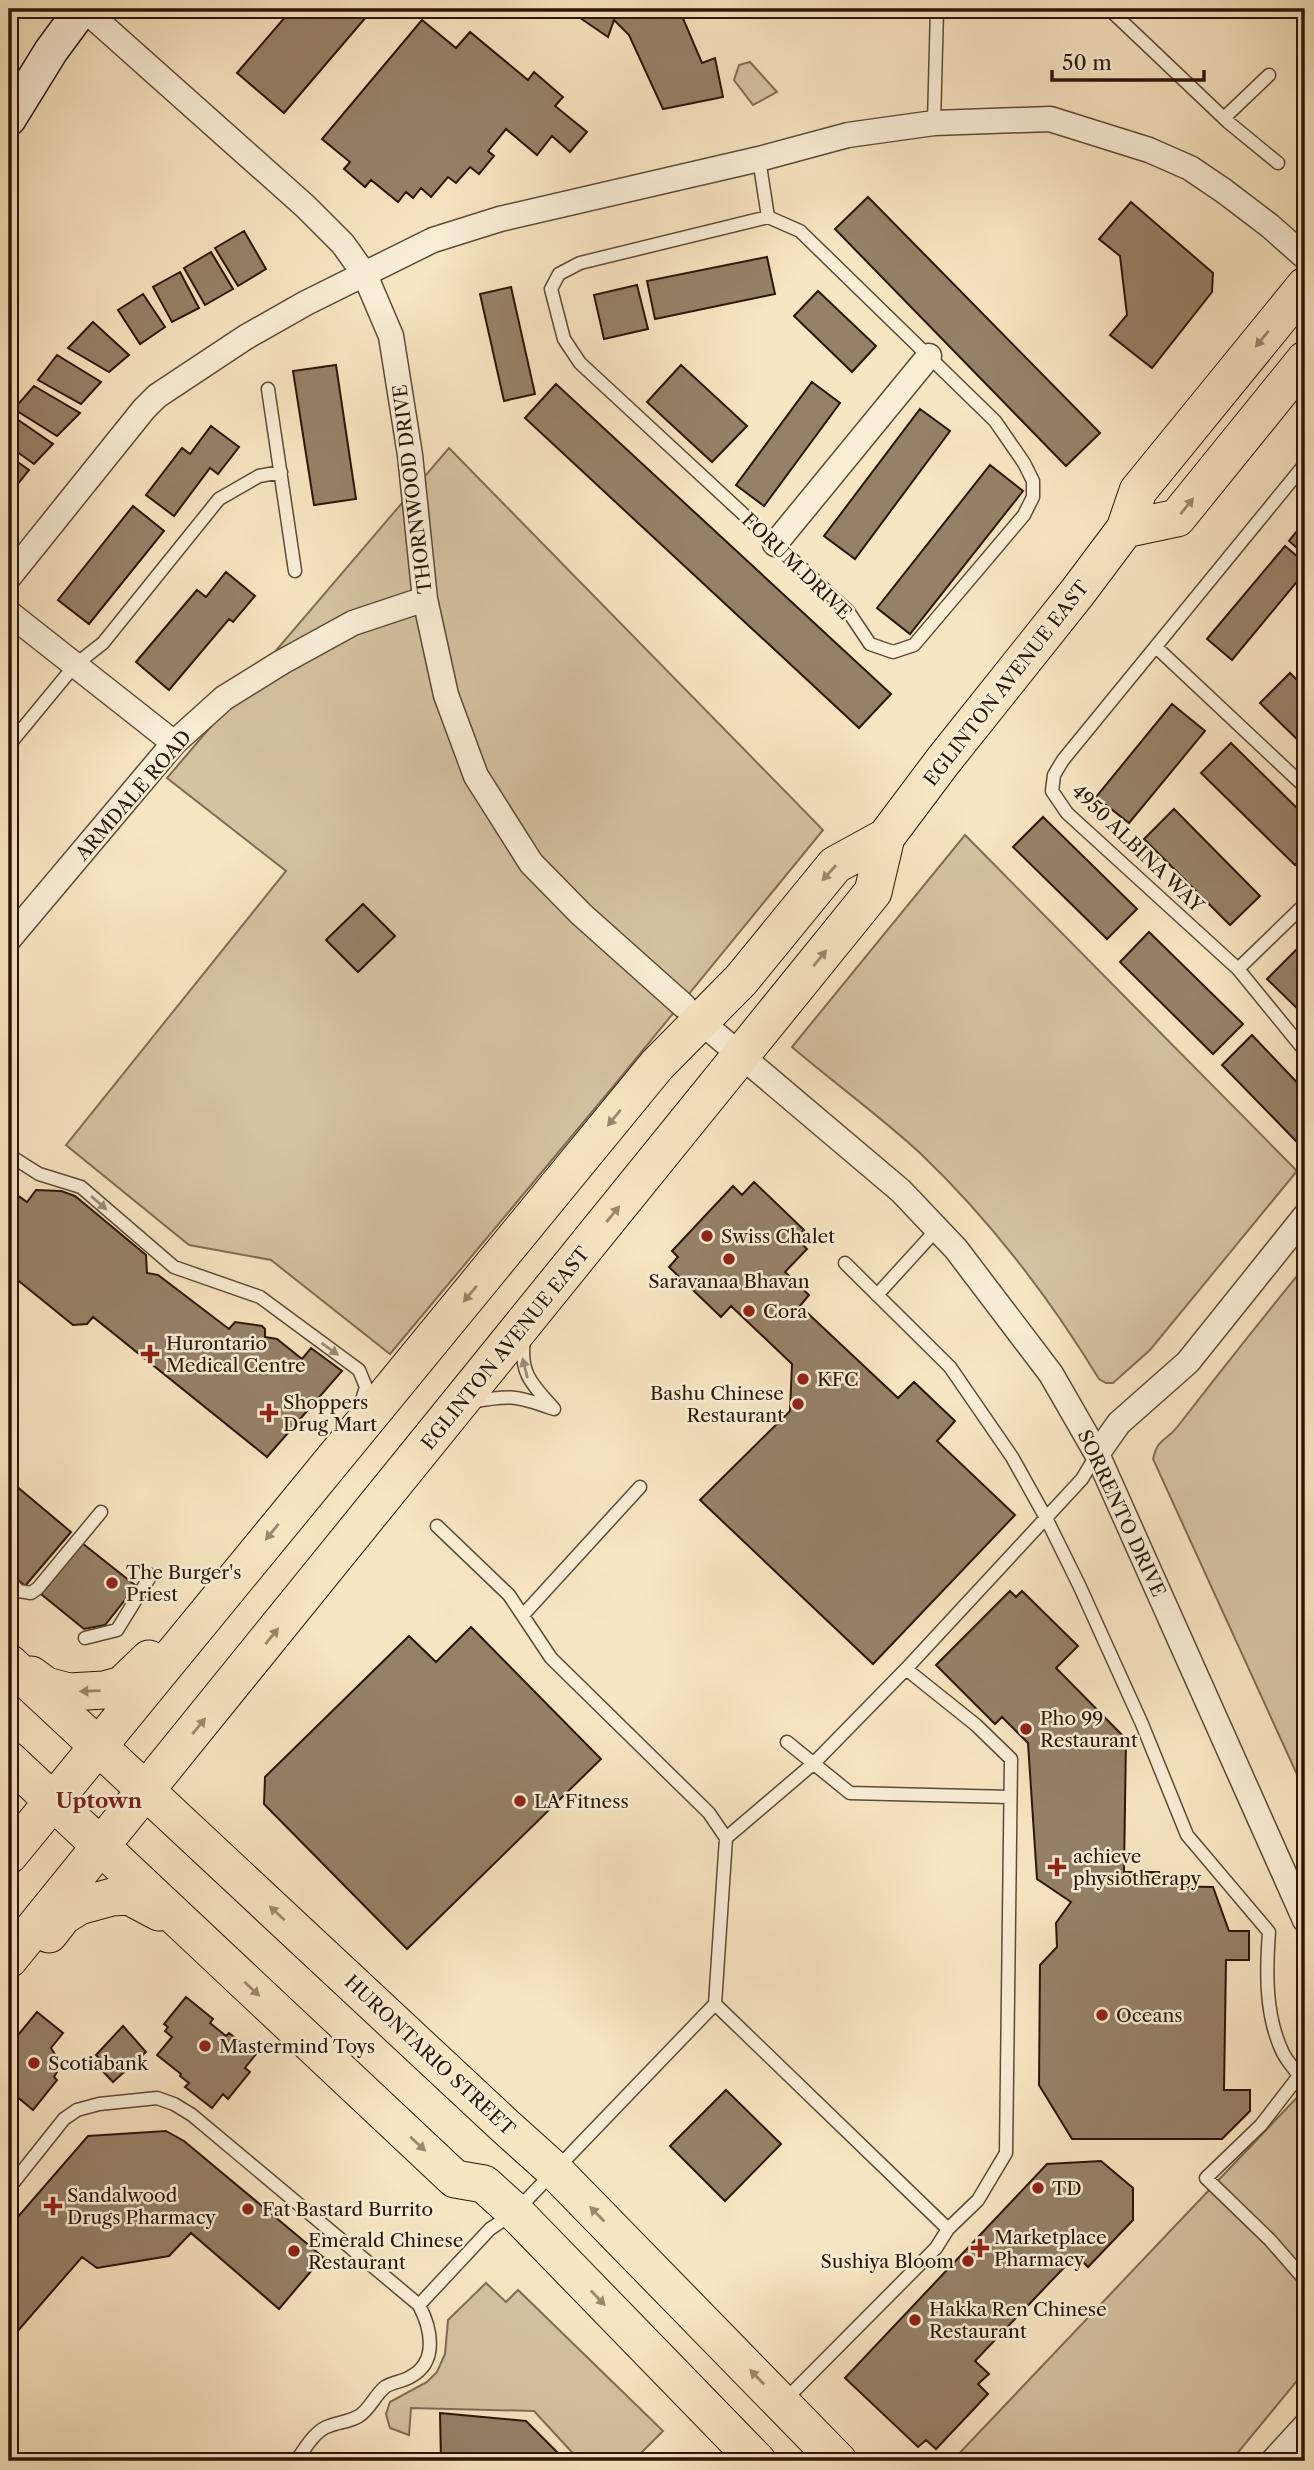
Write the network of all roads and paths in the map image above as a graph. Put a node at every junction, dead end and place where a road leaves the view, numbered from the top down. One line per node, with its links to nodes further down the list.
1 (83, 9): 6 (street); 12 (street, THORNWOOD DRIVE)
2 (937, 9): 7 (lane)
3 (1109, 9): 5 (lane)
4 (1269, 75): 5 (lane)
5 (1224, 118): 9 (lane)
6 (9, 119)
7 (934, 123): 8 (street); 11 (street)
8 (759, 159): 10 (lane); 12 (street)
9 (1278, 163)
10 (768, 217): 14 (lane, FORUM DRIVE); 20 (lane, FORUM DRIVE)
11 (1305, 257)
12 (365, 275): 22 (street); 23 (street, THORNWOOD DRIVE)
13 (1305, 286): 19 (main road, EGLINTON AVENUE EAST, one-way to 19)
14 (929, 356): 20 (street); 20 (lane, FORUM DRIVE)
15 (1305, 360): 19 (main road, one-way to 15)
16 (268, 390): 18 (lane)
17 (1305, 464): 25 (lane, 4950 ALBINA WAY)
18 (281, 472): 21 (lane); 26 (lane)
19 (1125, 529): 30 (main road, EGLINTON AVENUE EAST)
20 (775, 544)
21 (295, 571)
22 (9, 578)
23 (425, 599): 27 (street, ARMDALE ROAD); 34 (street, THORNWOOD DRIVE)
24 (9, 612): 26 (street)
25 (1157, 648): 29 (lane); 33 (lane, 4950 ALBINA WAY)
26 (75, 665): 27 (street); 28 (lane)
27 (174, 743): 32 (street, ARMDALE ROAD)
28 (9, 745)
29 (1305, 788)
30 (886, 837): 34 (main road, EGLINTON AVENUE EAST, one-way to 34); 36 (main road, EGLINTON AVENUE EAST, one-way to 30)
31 (1305, 904): 33 (lane)
32 (9, 939)
33 (1238, 969): 35 (lane, 4950 ALBINA WAY)
34 (692, 1014): 36 (street, SORRENTO DRIVE); 44 (main road, EGLINTON AVENUE EAST, one-way to 44)
35 (1305, 1051)
36 (741, 1055): 39 (street, SORRENTO DRIVE); 42 (main road, EGLINTON AVENUE EAST, one-way to 36)
37 (9, 1155): 44 (lane, one-way to 44)
38 (1305, 1216): 45 (street)
39 (938, 1228): 41 (lane); 45 (street, SORRENTO DRIVE)
40 (845, 1263): 41 (lane)
41 (877, 1295): 48 (lane)
42 (529, 1317): 43 (main road, EGLINTON AVENUE EAST); 43 (lane, one-way to 42)
43 (459, 1404): 61 (main road, EGLINTON AVENUE EAST, one-way to 43)
44 (351, 1437): 52 (main road, EGLINTON AVENUE EAST, one-way to 52)
45 (1097, 1454): 48 (lane); 67 (street, SORRENTO DRIVE)
46 (640, 1487): 53 (lane)
47 (101, 1512): 51 (lane)
48 (1046, 1518): 56 (lane); 72 (lane)
49 (437, 1526): 53 (lane)
50 (151, 1575): 54 (lane)
51 (9, 1581)
52 (219, 1598): 55 (main road, one-way to 55); 58 (main road, EGLINTON AVENUE EAST)
53 (523, 1615): 64 (lane)
54 (85, 1638)
55 (9, 1661): 58 (main road, HURONTARIO STREET)
56 (905, 1669): 60 (lane); 62 (lane)
57 (787, 1742): 60 (lane)
58 (98, 1746): 61 (main road, HURONTARIO STREET); 63 (main road, EGLINTON AVENUE EAST)
59 (9, 1760): 63 (main road)
60 (814, 1763): 62 (lane); 64 (lane)
61 (146, 1791): 65 (main road, EGLINTON AVENUE EAST); 73 (main road, HURONTARIO STREET, one-way to 61)
62 (1010, 1797): 76 (lane)
63 (52, 1801): 65 (main road); 66 (main road, EGLINTON AVENUE EAST)
64 (726, 1838): 71 (lane)
65 (100, 1847): 68 (main road); 69 (main road, EGLINTON AVENUE EAST)
66 (9, 1855)
67 (1305, 1920)
68 (202, 1943): 70 (main road); 75 (main road, one-way to 75)
69 (9, 1959)
70 (9, 1984)
71 (715, 2004): 73 (lane); 76 (lane)
72 (1302, 2072): 77 (lane)
73 (554, 2169): 75 (lane); 79 (main road, HURONTARIO STREET, one-way to 73)
74 (9, 2188): 78 (lane)
75 (515, 2212): 78 (lane); 82 (main road, one-way to 82)
76 (948, 2230): 79 (lane)
77 (1305, 2280)
78 (419, 2305): 81 (lane)
79 (782, 2403): 83 (main road, HURONTARIO STREET)
80 (1305, 2426): 84 (street)
81 (296, 2461)
82 (757, 2461)
83 (838, 2461)
84 (1273, 2461)

